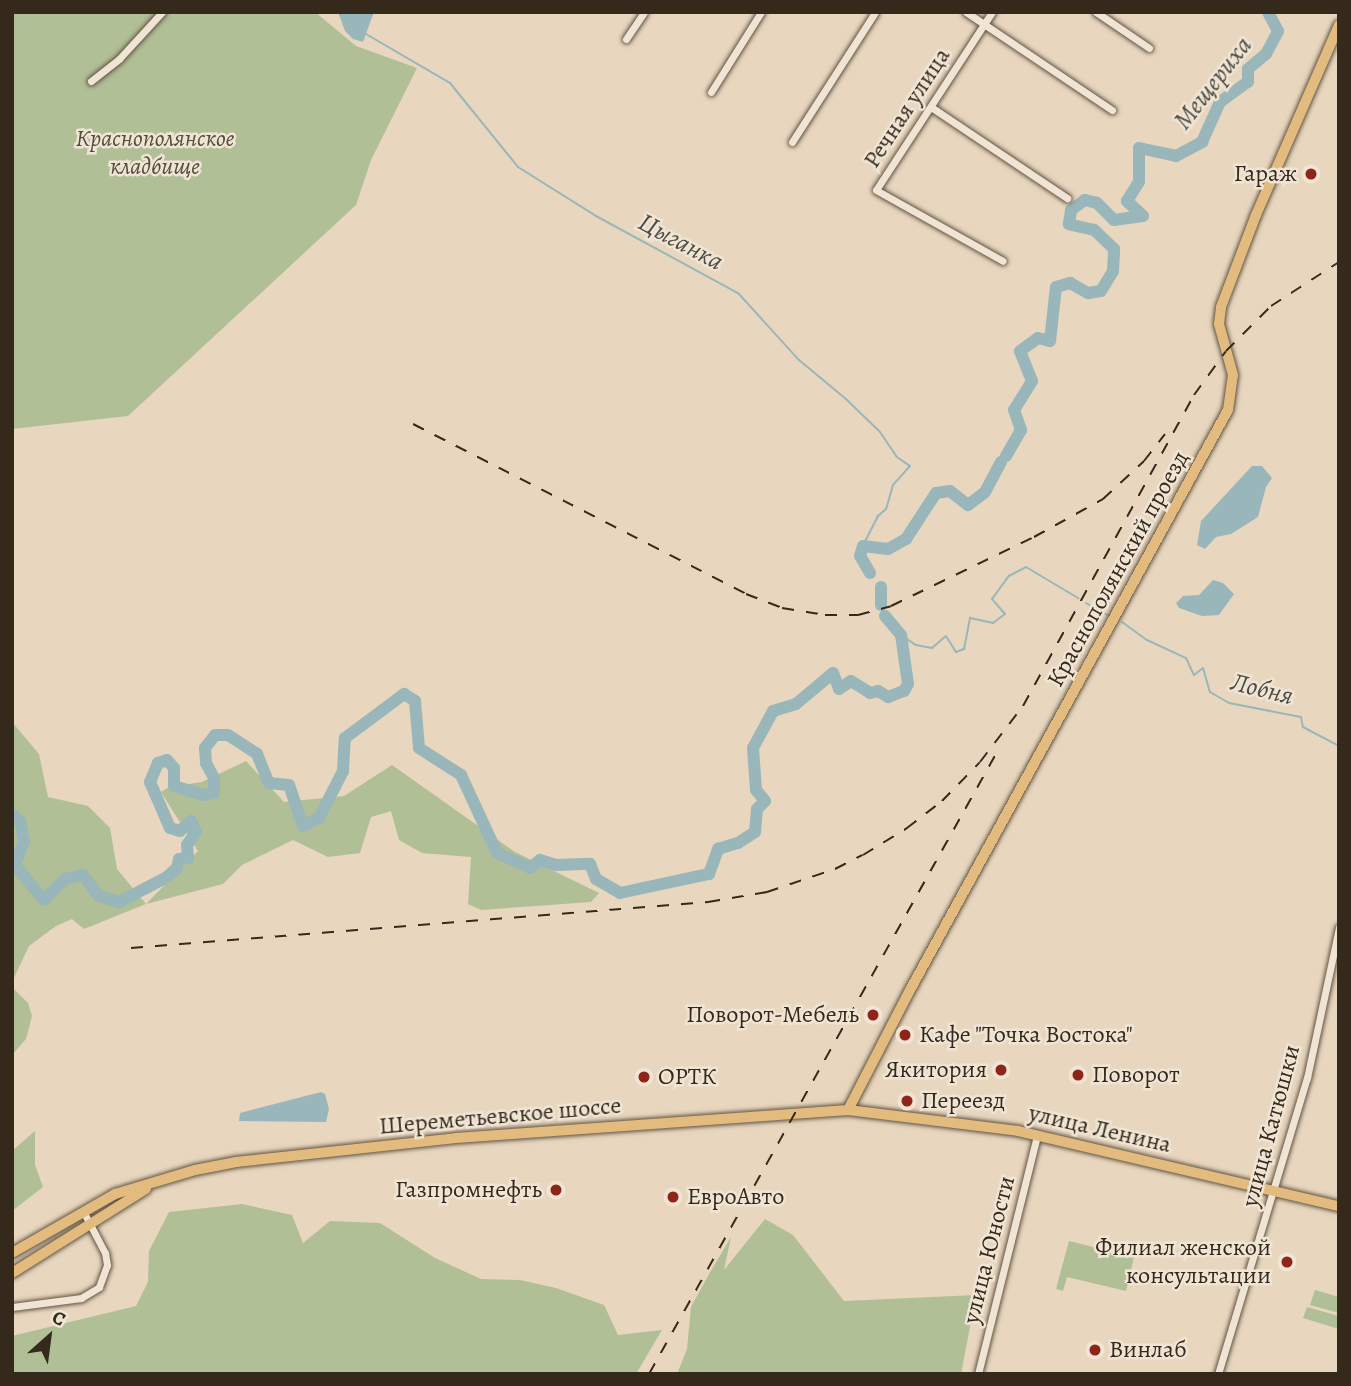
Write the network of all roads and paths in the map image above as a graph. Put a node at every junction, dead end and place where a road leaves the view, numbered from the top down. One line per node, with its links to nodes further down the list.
1 (162, 12): 12 (street)
2 (644, 12): 10 (street)
3 (761, 12): 13 (street)
4 (875, 12): 16 (street)
5 (966, 12): 8 (street)
6 (992, 12): 8 (street, Речная улица)
7 (1096, 12): 11 (street)
8 (984, 24): 14 (street, Речная улица); 15 (street)
9 (1339, 25): 20 (main road, Краснополянский проезд)
10 (626, 39)
11 (1149, 48)
12 (91, 81)
13 (711, 92)
14 (931, 107): 17 (street); 18 (street, Речная улица)
15 (1112, 110)
16 (792, 142)
17 (1067, 198)
18 (1003, 261)
19 (1339, 927): 23 (street, улица Катюшки)
20 (848, 1111): 21 (main road, улица Ленина); 22 (main road, Шереметьевское шоссе)
21 (1037, 1135): 23 (main road, улица Ленина); 30 (street, улица Юности)
22 (158, 1181): 25 (main road); 26 (main road)
23 (1274, 1191): 24 (main road, улица Ленина); 31 (street, улица Катюшки)
24 (1339, 1206)
25 (83, 1211): 26 (street); 27 (main road)
26 (90, 1222): 28 (main road); 29 (street)
27 (12, 1253)
28 (12, 1273)
29 (12, 1307)
30 (978, 1374)
31 (1219, 1374)

